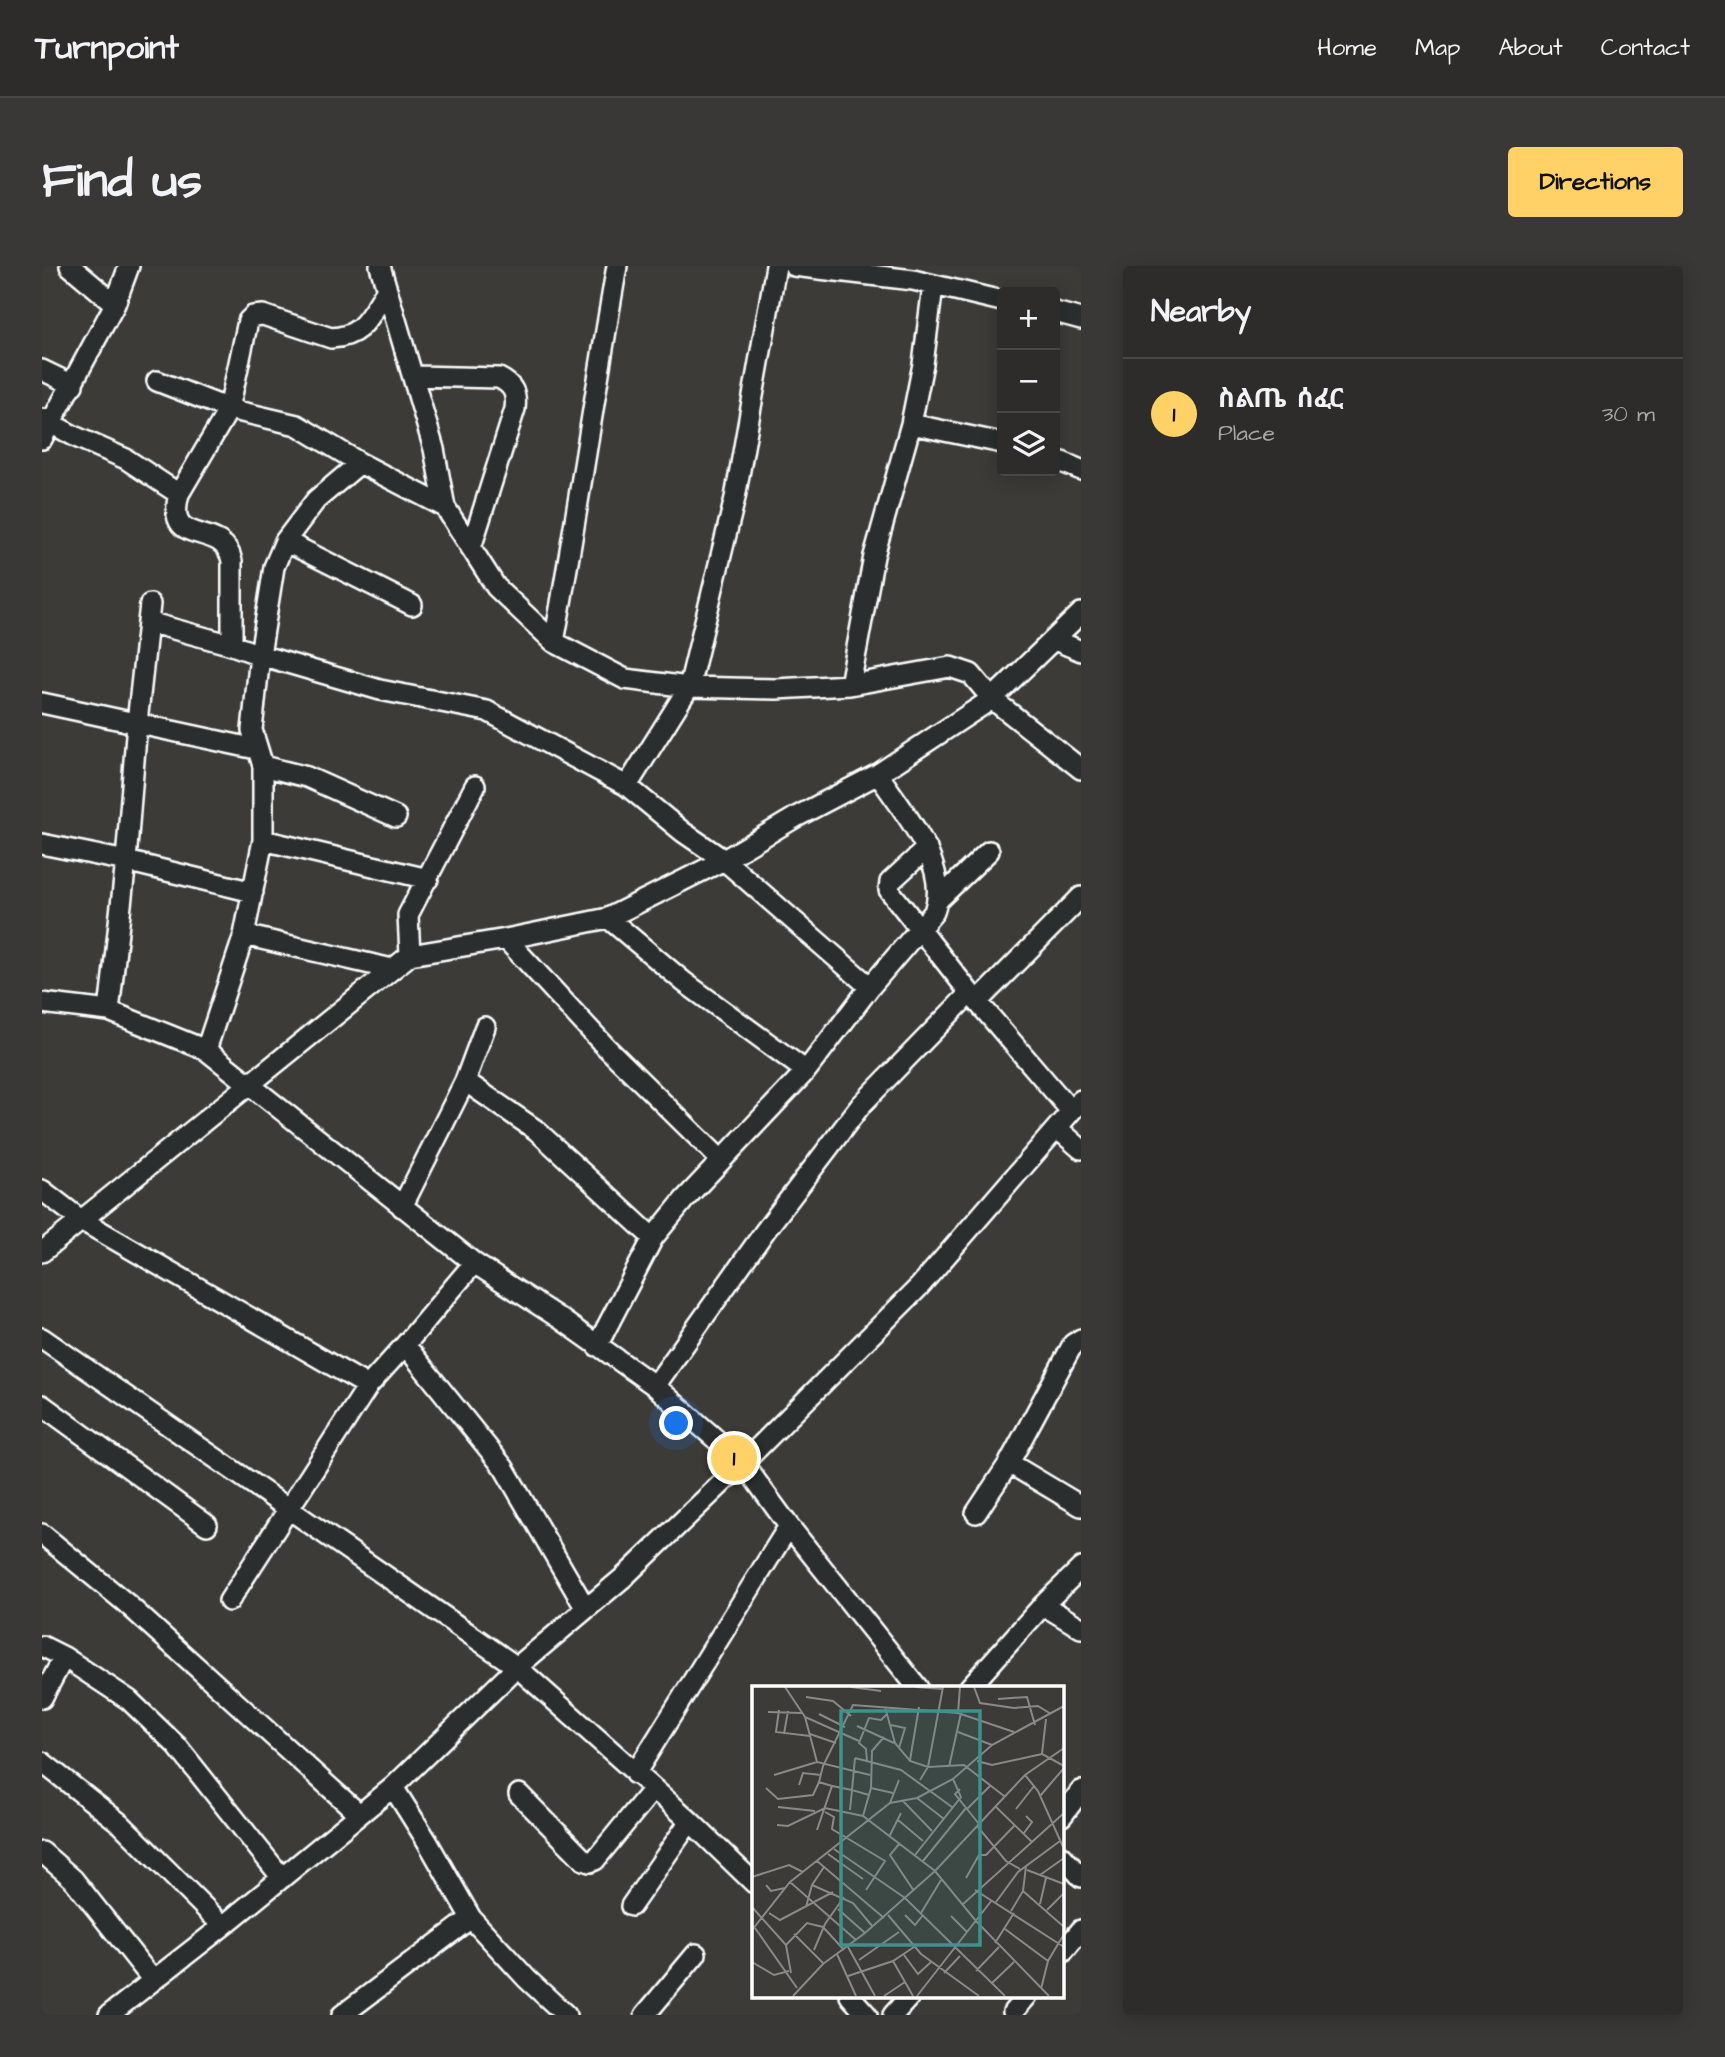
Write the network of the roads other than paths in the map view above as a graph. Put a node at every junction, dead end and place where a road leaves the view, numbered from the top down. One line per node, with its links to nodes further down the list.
1 (70, 266): 11 (street)
2 (129, 266): 11 (street)
3 (380, 266): 9 (street)
4 (617, 266): 32 (street)
5 (776, 266): 37 (street)
6 (794, 266): 7 (street)
7 (914, 273): 8 (street)
8 (933, 286): 10 (street); 19 (street)
9 (387, 290): 15 (street); 18 (street)
10 (997, 300)
11 (116, 304): 17 (street)
12 (1060, 313): 13 (street)
13 (1081, 319)
14 (42, 370): 17 (street)
15 (414, 376): 26 (street); 28 (street)
16 (157, 381): 18 (street)
17 (73, 385): 20 (street)
18 (229, 409): 23 (street); 25 (street)
19 (911, 424): 21 (street); 36 (street)
20 (46, 427): 25 (street)
21 (997, 442)
22 (1060, 461): 24 (street)
23 (360, 463): 26 (street); 27 (street)
24 (1081, 470)
25 (178, 494): 33 (street)
26 (445, 507): 28 (street)
27 (285, 541): 29 (street); 35 (street)
28 (471, 548): 32 (street)
29 (412, 605)
30 (1081, 613): 31 (street)
31 (1055, 640): 34 (street); 38 (street)
32 (554, 642): 37 (street)
33 (232, 645): 35 (street); 40 (street)
34 (1081, 651)
35 (260, 655): 41 (street); 45 (street)
36 (850, 685): 37 (street); 38 (street)
37 (689, 687): 45 (street)
38 (992, 699): 42 (street); 43 (street)
39 (42, 703): 40 (street)
40 (137, 723): 41 (street); 51 (street)
41 (260, 758): 46 (street); 47 (street)
42 (1081, 769)
43 (878, 774): 49 (street); 52 (street)
44 (475, 786): 53 (street)
45 (626, 786): 52 (street)
46 (396, 817)
47 (263, 840): 53 (street); 54 (street)
48 (42, 844): 51 (street)
49 (927, 848): 56 (street); 58 (street)
50 (989, 851): 56 (street)
51 (126, 860): 54 (street); 66 (street)
52 (724, 860): 57 (street); 63 (street)
53 (428, 879): 61 (street)
54 (253, 892): 59 (street)
55 (1081, 897): 64 (street)
56 (938, 900): 58 (street)
57 (608, 918): 60 (street); 69 (street)
58 (919, 929): 63 (street); 64 (street)
59 (244, 935): 62 (street); 68 (street)
60 (506, 939): 61 (street); 75 (street)
61 (410, 955): 62 (street)
62 (392, 968): 71 (street)
63 (870, 987): 69 (street)
64 (974, 997): 72 (street); 87 (street)
65 (42, 1003): 66 (street)
66 (108, 1011): 68 (street)
67 (485, 1027): 70 (street)
68 (206, 1050): 71 (street)
69 (806, 1071): 75 (street)
70 (465, 1081): 77 (street); 79 (street)
71 (249, 1084): 77 (street); 78 (street)
72 (1076, 1106): 73 (street)
73 (1058, 1129): 74 (street); 89 (street)
74 (1081, 1149)
75 (720, 1160): 79 (street)
76 (42, 1190): 78 (street)
77 (402, 1207): 81 (street)
78 (81, 1220): 80 (street); 86 (street)
79 (653, 1238): 85 (street)
80 (42, 1252)
81 (474, 1263): 84 (street); 85 (street)
82 (42, 1338): 92 (street)
83 (1081, 1339): 90 (street)
84 (405, 1345): 86 (street); 100 (street)
85 (597, 1346): 87 (street)
86 (368, 1386): 92 (street)
87 (655, 1387): 89 (street)
88 (42, 1405): 94 (street)
89 (743, 1463): 95 (street); 100 (street)
90 (1009, 1463): 91 (street); 93 (street)
91 (1081, 1506)
92 (290, 1508): 98 (street); 104 (street)
93 (976, 1513)
94 (207, 1525)
95 (789, 1526): 105 (street); 109 (street)
96 (42, 1534): 114 (street)
97 (1081, 1568): 99 (street)
98 (229, 1601)
99 (1043, 1605): 101 (street); 106 (street)
100 (586, 1609): 104 (street)
101 (1081, 1628)
102 (42, 1646): 103 (street)
103 (64, 1657): 107 (street); 120 (street)
104 (517, 1667): 109 (street); 110 (street)
105 (916, 1686)
106 (971, 1686)
107 (42, 1698)
108 (42, 1762): 124 (street)
109 (635, 1774): 111 (street)
110 (393, 1787): 114 (street); 123 (street)
111 (653, 1789): 113 (street); 116 (street)
112 (1081, 1791): 115 (street)
113 (519, 1794)
114 (358, 1813): 120 (street)
115 (1063, 1815)
116 (690, 1821): 121 (street); 122 (street)
117 (42, 1852): 128 (street)
118 (1063, 1857): 119 (street)
119 (1081, 1877)
120 (282, 1878): 124 (street)
121 (752, 1882)
122 (631, 1906)
123 (471, 1918): 134 (street); 135 (street)
124 (223, 1926): 128 (street)
125 (1081, 1930): 126 (street)
126 (1063, 1952)
127 (696, 1954): 136 (street)
128 (152, 1979): 133 (street)
129 (851, 1997): 137 (street)
130 (909, 1997): 138 (street)
131 (1026, 1997): 132 (street)
132 (1013, 2012)
133 (109, 2015)
134 (342, 2015)
135 (566, 2015)
136 (645, 2015)
137 (867, 2015)
138 (893, 2015)

